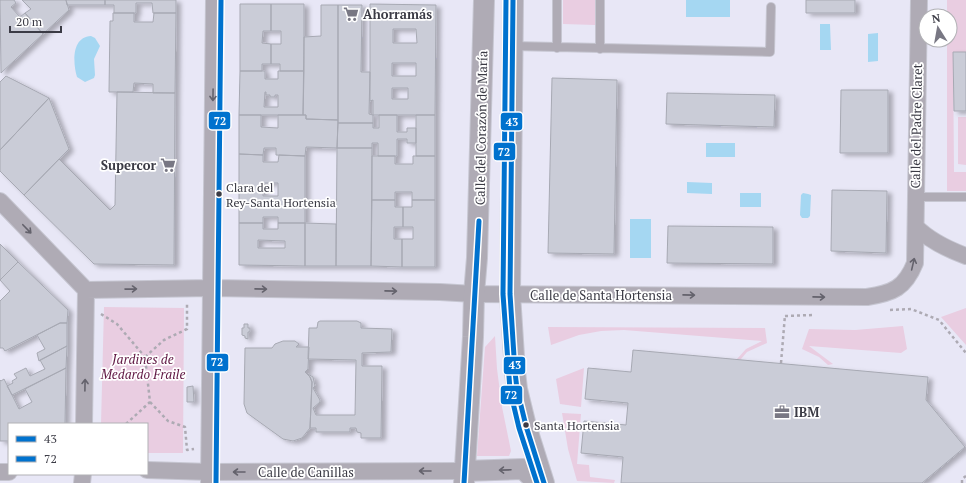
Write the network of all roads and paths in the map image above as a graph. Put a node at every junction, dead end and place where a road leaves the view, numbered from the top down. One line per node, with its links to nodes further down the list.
1 (214, 0): 18 (street, one-way to 18)
2 (484, 0): 20 (street, Calle del Corazón de María)
3 (489, 0): 9 (street)
4 (513, 0): 9 (street)
5 (558, 0): 10 (lane)
6 (600, 0): 11 (lane)
7 (919, 0): 12 (street, Calle del Padre Claret)
8 (771, 7): 11 (lane)
9 (512, 46): 10 (lane); 21 (street)
10 (557, 48): 11 (lane)
11 (600, 49)
12 (915, 197): 13 (lane); 15 (street, Calle del Padre Claret)
13 (966, 197)
14 (0, 201): 19 (street, one-way to 19)
15 (916, 227): 16 (street); 22 (street, Calle de Santa Hortensia, one-way to 15)
16 (966, 256)
17 (187, 288): 18 (street, Calle de Santa Hortensia); 19 (street, Calle de Santa Hortensia, one-way to 17); 25 (path)
18 (212, 288): 20 (street, Calle de Santa Hortensia, one-way to 20); 34 (street)
19 (86, 290): 25 (path); 28 (street, one-way to 19)
20 (474, 294): 21 (street, Calle de Santa Hortensia); 33 (street, Calle del Corazón de María)
21 (510, 294): 22 (street, Calle de Santa Hortensia, one-way to 22); 36 (street)
22 (787, 296): 26 (path)
23 (939, 320): 24 (path)
24 (966, 353)
25 (145, 357): 27 (path)
26 (781, 363)
27 (150, 402): 29 (path); 30 (path)
28 (84, 423)
29 (127, 423)
30 (185, 427)
31 (148, 470): 34 (street, Calle de Canillas)
32 (966, 476): 37 (path)
33 (464, 477): 34 (street, Calle de Canillas, one-way to 34); 35 (street, one-way to 33)
34 (209, 478)
35 (538, 483)
36 (544, 483)
37 (962, 483)

